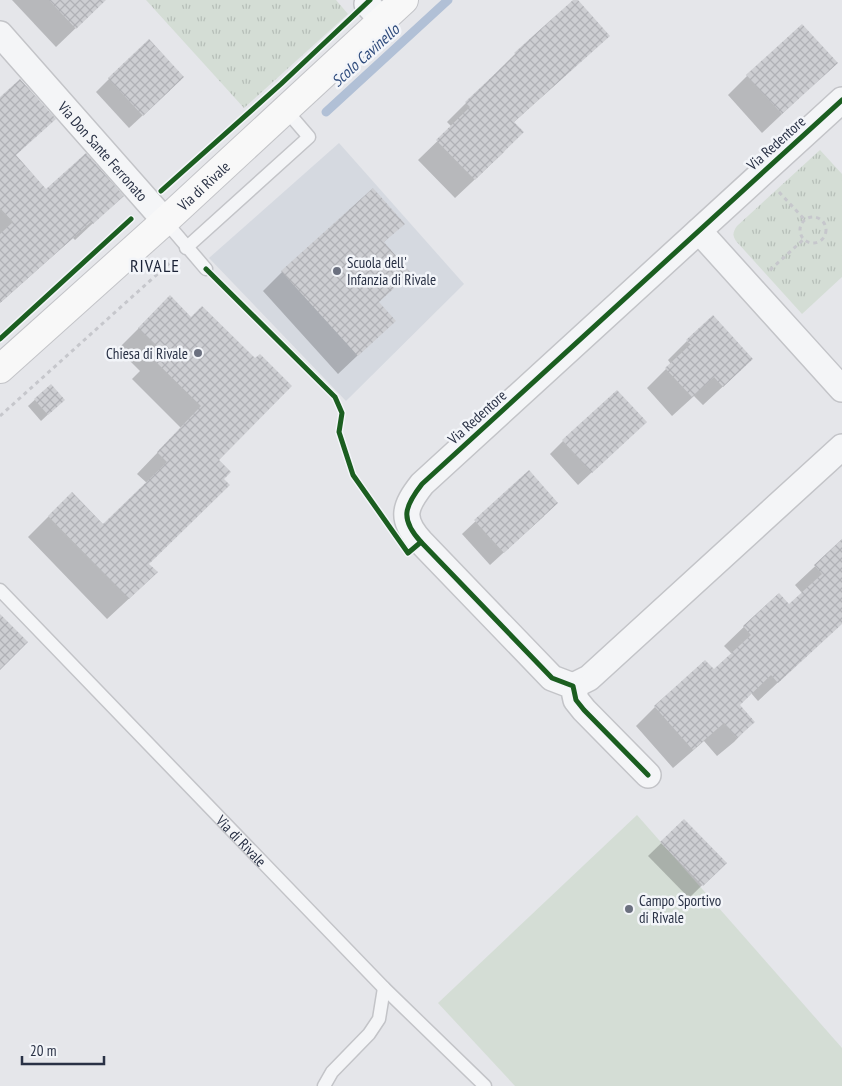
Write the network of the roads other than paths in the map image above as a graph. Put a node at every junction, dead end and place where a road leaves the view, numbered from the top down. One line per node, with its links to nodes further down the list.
1 (404, 0): 2 (street, Via di Rivale)
2 (371, 8): 5 (street, Via di Rivale)
3 (0, 34): 6 (street, Via Don Sante Ferronato)
4 (842, 100): 7 (street, Via Redentore)
5 (285, 109): 6 (street, Via di Rivale); 8 (lane)
6 (165, 221): 8 (lane, Via Don Sante Ferronato); 10 (street, Via di Rivale)
7 (699, 231): 11 (street); 14 (street, Via Redentore)
8 (186, 248): 9 (lane, Via Don Sante Ferronato)
9 (206, 270)
10 (0, 368)
11 (842, 389)
12 (842, 447): 14 (street)
13 (0, 590): 16 (lane, Via di Rivale)
14 (573, 686): 15 (street)
15 (648, 775)
16 (384, 988): 17 (lane); 18 (lane, Via di Rivale)
17 (324, 1086)
18 (485, 1086)

